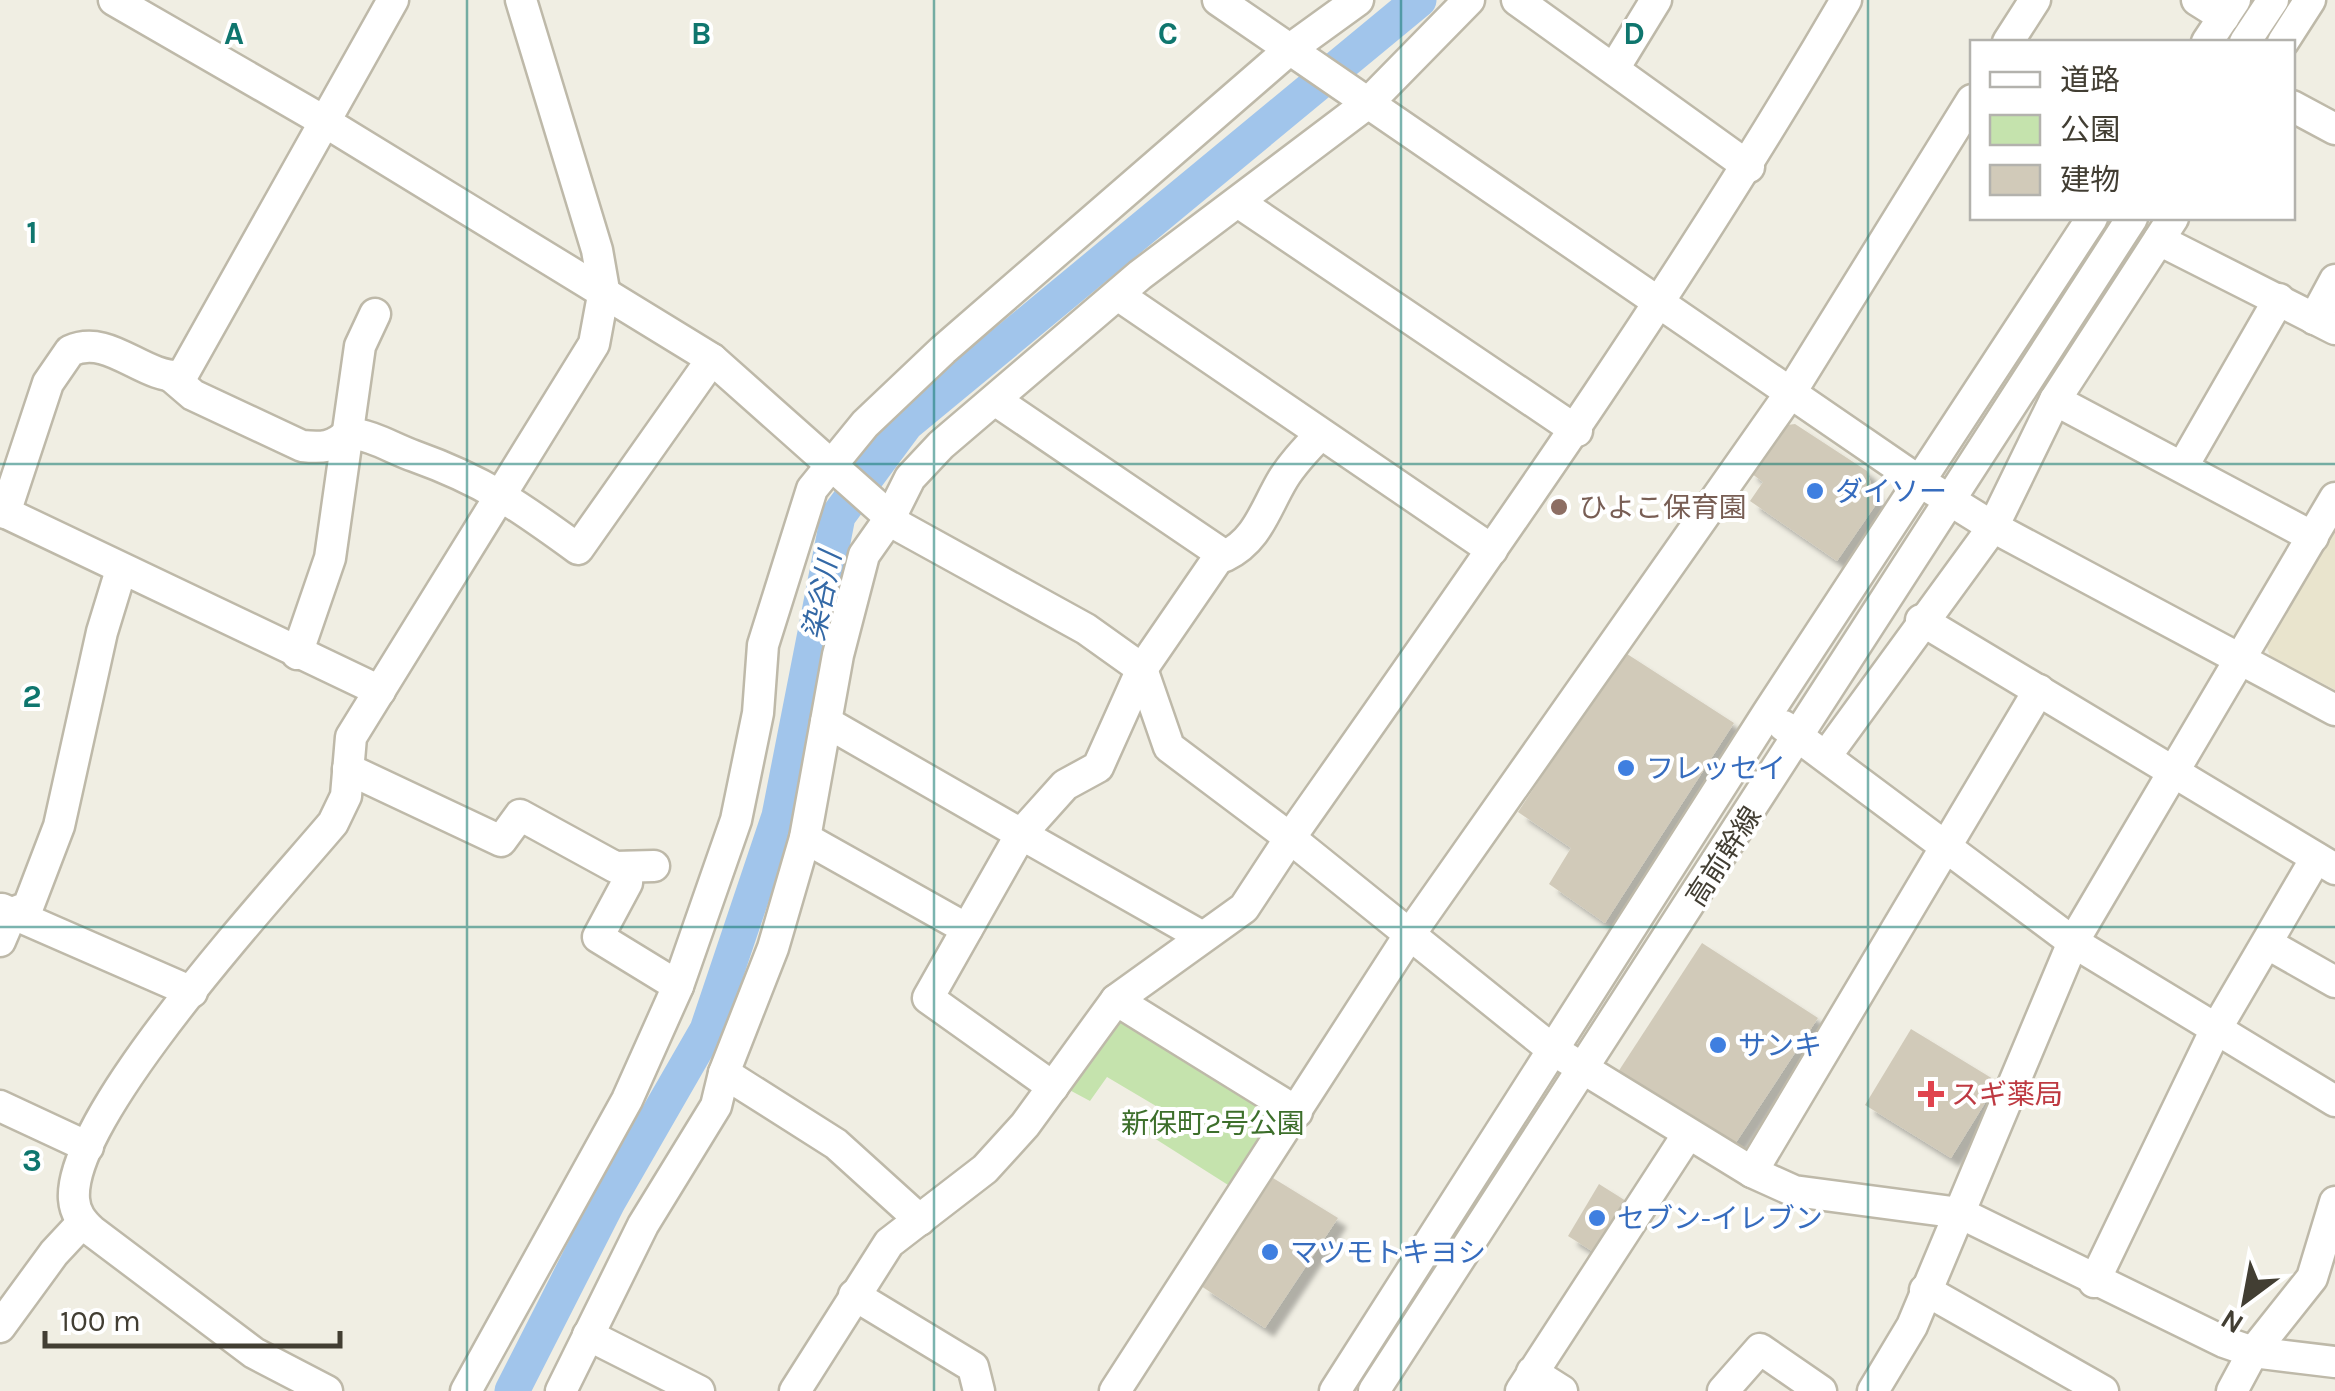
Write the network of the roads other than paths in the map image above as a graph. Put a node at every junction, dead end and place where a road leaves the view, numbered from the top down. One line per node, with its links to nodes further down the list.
1 (114, 0): 24 (street)
2 (393, 0): 24 (street)
3 (521, 0): 32 (street)
4 (1218, 0): 19 (street)
5 (1358, 0): 19 (street)
6 (1470, 0): 21 (street)
7 (1517, 0): 20 (street)
8 (1656, 0): 20 (street)
9 (1846, 0): 26 (street)
10 (2035, 0): 15 (street)
11 (2198, 0): 14 (street)
12 (2273, 0): 17 (street)
13 (2310, 0): 18 (street)
14 (2230, 8): 16 (street)
15 (2009, 40)
16 (2208, 40)
17 (2247, 40)
18 (2284, 40)
19 (1293, 53): 21 (street); 46 (street)
20 (1615, 67): 26 (street)
21 (1364, 100): 27 (street); 35 (street)
22 (1970, 103): 40 (street)
23 (2295, 108): 25 (street)
24 (322, 120): 32 (street); 39 (street)
25 (2335, 128)
26 (1749, 167): 35 (street)
27 (1238, 202): 33 (street); 43 (street)
28 (2091, 220): 48 (street, 高前幹線)
29 (2131, 220): 51 (street, 高前幹線)
30 (2166, 229): 34 (street); 42 (street)
31 (2335, 280): 37 (street)
32 (604, 290): 38 (street); 49 (street)
33 (1118, 294): 41 (street); 45 (street)
34 (2278, 298): 37 (street); 47 (street)
35 (1661, 305): 40 (street); 43 (street)
36 (375, 314): 44 (street)
37 (2325, 324)
38 (712, 358): 46 (street); 49 (street)
39 (172, 377): 44 (street); 52 (street)
40 (1791, 392): 48 (street); 79 (street)
41 (995, 400): 53 (street); 57 (street)
42 (2054, 400): 47 (street); 54 (street)
43 (1576, 431): 56 (street)
44 (348, 434): 49 (street); 60 (street)
45 (1320, 435): 56 (street); 57 (street)
46 (831, 464): 53 (street); 84 (street)
47 (2183, 466): 55 (street)
48 (1918, 481): 51 (street); 66 (street, 高前幹線)
49 (504, 495): 64 (street)
50 (2335, 498): 55 (street)
51 (1950, 500): 54 (street); 68 (street, 高前幹線)
52 (2, 512): 58 (street)
53 (890, 518): 62 (street); 67 (street)
54 (1993, 527): 59 (street); 61 (street)
55 (2313, 537): 61 (street)
56 (1492, 550): 74 (street)
57 (1221, 554): 62 (street)
58 (121, 570): 60 (street); 77 (street)
59 (1921, 620): 63 (street); 69 (street)
60 (297, 654): 64 (street)
61 (2240, 660): 65 (street); 71 (street)
62 (1142, 669): 72 (street); 74 (street)
63 (2038, 690): 71 (street); 75 (street)
64 (380, 691): 70 (street)
65 (2335, 710)
66 (1767, 714): 68 (street); 88 (street, 高前幹線)
67 (826, 722): 72 (street); 73 (street)
68 (1800, 738): 69 (street); 89 (street, 高前幹線)
69 (1826, 756): 75 (street)
70 (348, 769): 84 (street); 85 (street)
71 (2176, 773): 76 (street); 81 (street)
72 (1020, 834): 78 (street); 80 (street)
73 (805, 838): 78 (street); 90 (street)
74 (1290, 838): 79 (street); 80 (street)
75 (1946, 848): 81 (street); 97 (street)
76 (2326, 863): 82 (street)
77 (4, 921): 85 (street)
78 (967, 929): 91 (street)
79 (1410, 934): 88 (street); 94 (street)
80 (1201, 936): 86 (street)
81 (2073, 942): 87 (street); 99 (street)
82 (2268, 944): 83 (street); 87 (street)
83 (2335, 982)
84 (678, 986): 111 (street)
85 (192, 992): 96 (street)
86 (1116, 1000): 91 (street); 94 (street)
87 (2216, 1031): 92 (street); 102 (street)
88 (1553, 1050): 89 (street); 117 (street, 高前幹線)
89 (1584, 1068): 95 (street); 118 (street, 高前幹線)
90 (724, 1072): 100 (street); 106 (street)
91 (1053, 1087): 100 (street)
92 (2335, 1101)
93 (0, 1106): 96 (street)
94 (1297, 1112): 116 (street)
95 (1688, 1134): 97 (street); 109 (street)
96 (88, 1147): 101 (street)
97 (1752, 1172): 99 (street)
98 (2335, 1202): 107 (street)
99 (1960, 1213): 102 (street); 103 (street)
100 (920, 1220): 104 (street)
101 (82, 1222): 105 (street); 110 (street)
102 (2094, 1282): 107 (street)
103 (1925, 1290): 122 (street); 123 (street)
104 (854, 1295): 114 (street); 115 (street)
105 (0, 1326)
106 (588, 1335): 112 (street); 113 (street)
107 (2253, 1352): 108 (street); 124 (street)
108 (2335, 1362)
109 (1526, 1382): 119 (street)
110 (328, 1391)
111 (466, 1391)
112 (560, 1391)
113 (699, 1391)
114 (795, 1391)
115 (980, 1391)
116 (1115, 1391)
117 (1334, 1391)
118 (1374, 1391)
119 (1562, 1391)
120 (1722, 1391): 121 (street)
121 (1822, 1391)
122 (1874, 1391)
123 (2102, 1391)
124 (2232, 1391)

